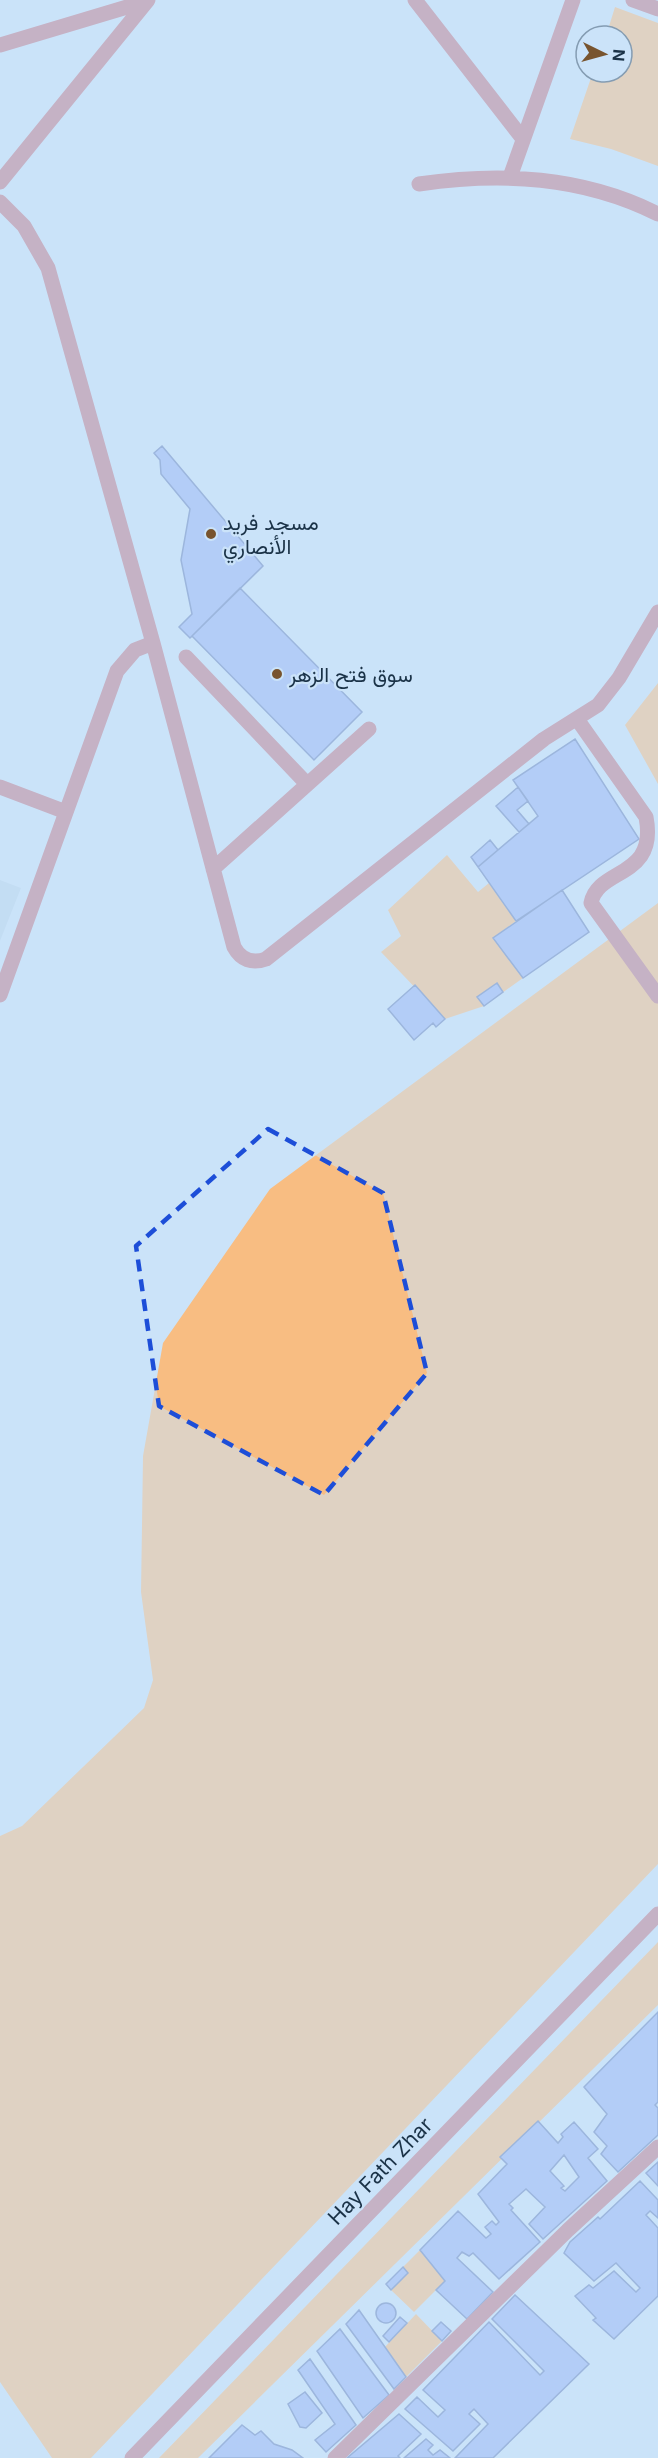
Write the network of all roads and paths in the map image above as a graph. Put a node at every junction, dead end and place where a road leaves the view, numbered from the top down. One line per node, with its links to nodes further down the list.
1 (415, 0): 7 (street)
2 (573, 0): 7 (street)
3 (633, 0): 5 (street)
4 (147, 1): 6 (street); 9 (street)
5 (658, 9)
6 (0, 45)
7 (523, 139): 8 (street)
8 (510, 177): 10 (street); 12 (street)
9 (0, 182)
10 (419, 184)
11 (0, 202): 14 (street)
12 (658, 214)
13 (658, 612): 16 (street)
14 (153, 643): 20 (street); 21 (street)
15 (186, 657): 18 (street)
16 (577, 719): 21 (street); 23 (street)
17 (369, 729): 18 (street)
18 (308, 784): 21 (street)
19 (0, 787): 20 (street)
20 (66, 812): 22 (street)
21 (213, 868)
22 (0, 995)
23 (658, 996)
24 (658, 1914): 26 (street, Hay Fath Zhar)
25 (658, 2147): 27 (street)
26 (132, 2458)
27 (334, 2458)

